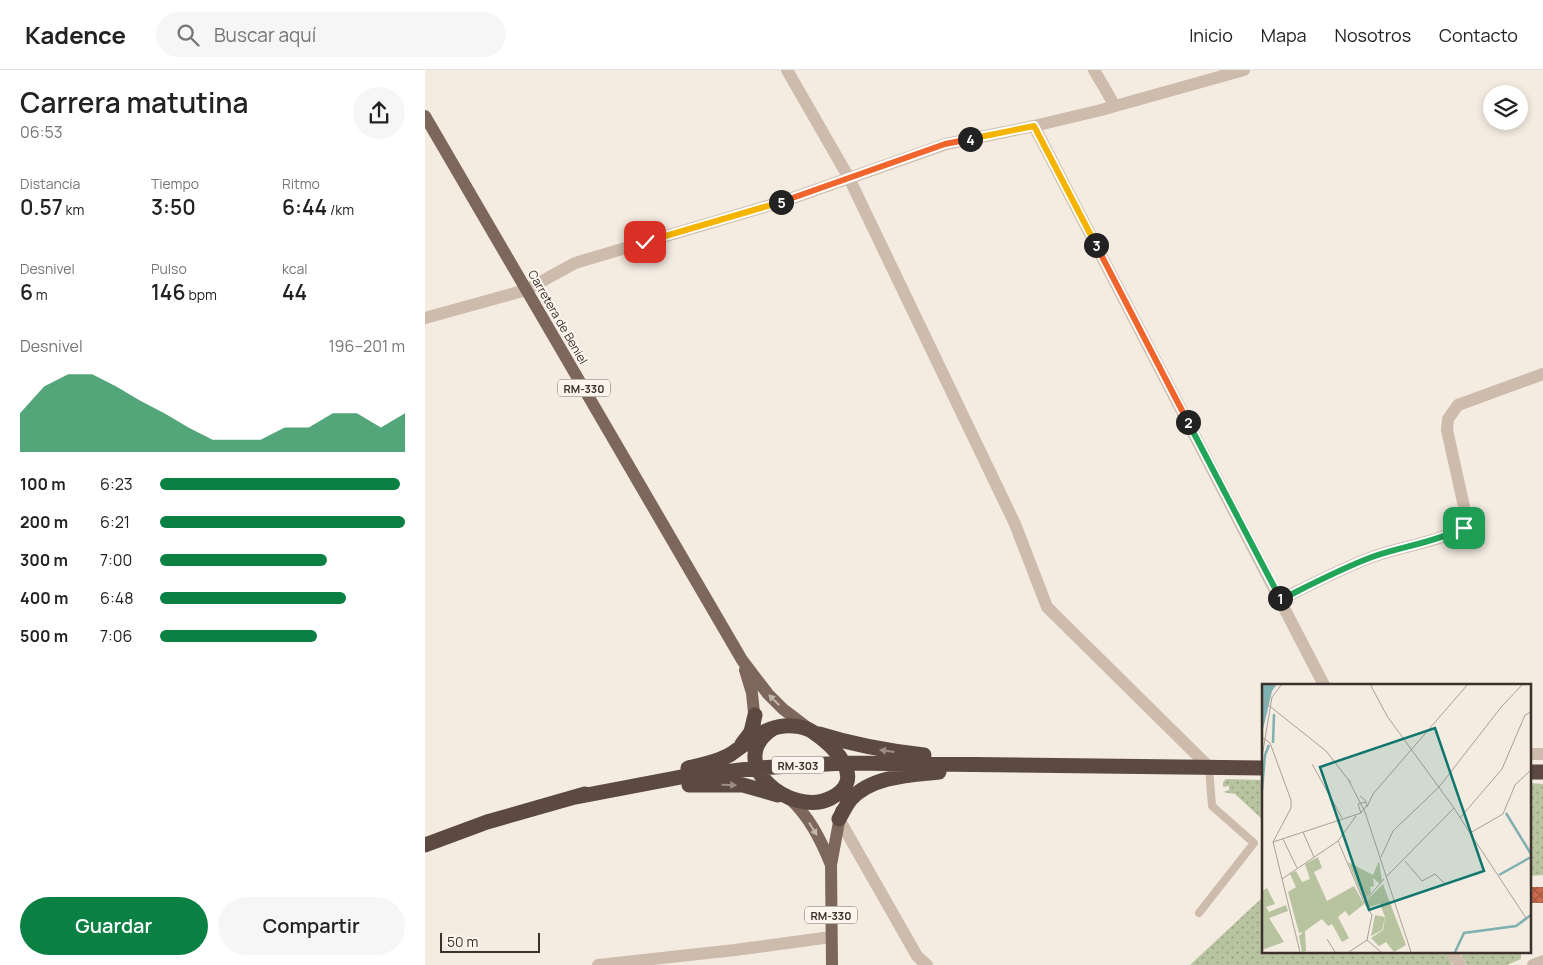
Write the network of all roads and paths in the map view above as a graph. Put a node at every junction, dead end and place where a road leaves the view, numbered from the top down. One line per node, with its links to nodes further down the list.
1 (787, 70): 7 (street)
2 (1094, 70): 4 (street)
3 (1244, 70): 4 (street)
4 (1115, 106): 6 (street)
5 (425, 116): 8 (main road, Carretera de Beniel / RM-330)
6 (1034, 126): 7 (street); 11 (street)
7 (849, 178): 8 (street); 20 (street)
8 (526, 290): 9 (street); 12 (main road, Carretera de Beniel / RM-330)
9 (425, 318)
10 (1543, 374): 11 (street)
11 (1280, 600): 13 (street)
12 (742, 660): 14 (main road); 15 (main road, one-way to 12)
13 (1323, 684)
14 (755, 715): 16 (main road); 17 (highway)
15 (812, 731): 16 (highway); 18 (highway); 19 (highway, one-way to 15)
16 (755, 744): 17 (highway); 21 (highway)
17 (739, 747): 25 (highway)
18 (844, 763): 19 (highway, RM-303); 21 (highway, RM-303); 23 (highway)
19 (1022, 764): 20 (highway, RM-303); 24 (highway)
20 (1209, 767): 22 (highway, RM-303); 30 (lane)
21 (757, 768): 25 (highway, RM-303); 26 (highway)
22 (1262, 768)
23 (844, 792): 24 (highway); 26 (highway); 27 (main road)
24 (860, 792): 27 (highway)
25 (576, 797): 26 (highway, one-way to 26); 28 (highway, RM-303)
26 (789, 798): 29 (main road, one-way to 29)
27 (839, 819): 29 (main road); 36 (street)
28 (425, 844)
29 (831, 865): 31 (main road, RM-330)
30 (1199, 913)
31 (831, 937): 34 (street); 35 (main road, RM-330)
32 (1452, 952): 37 (street)
33 (1543, 961): 38 (street)
34 (598, 965)
35 (832, 965)
36 (927, 965)
37 (1460, 965)
38 (1533, 965)

